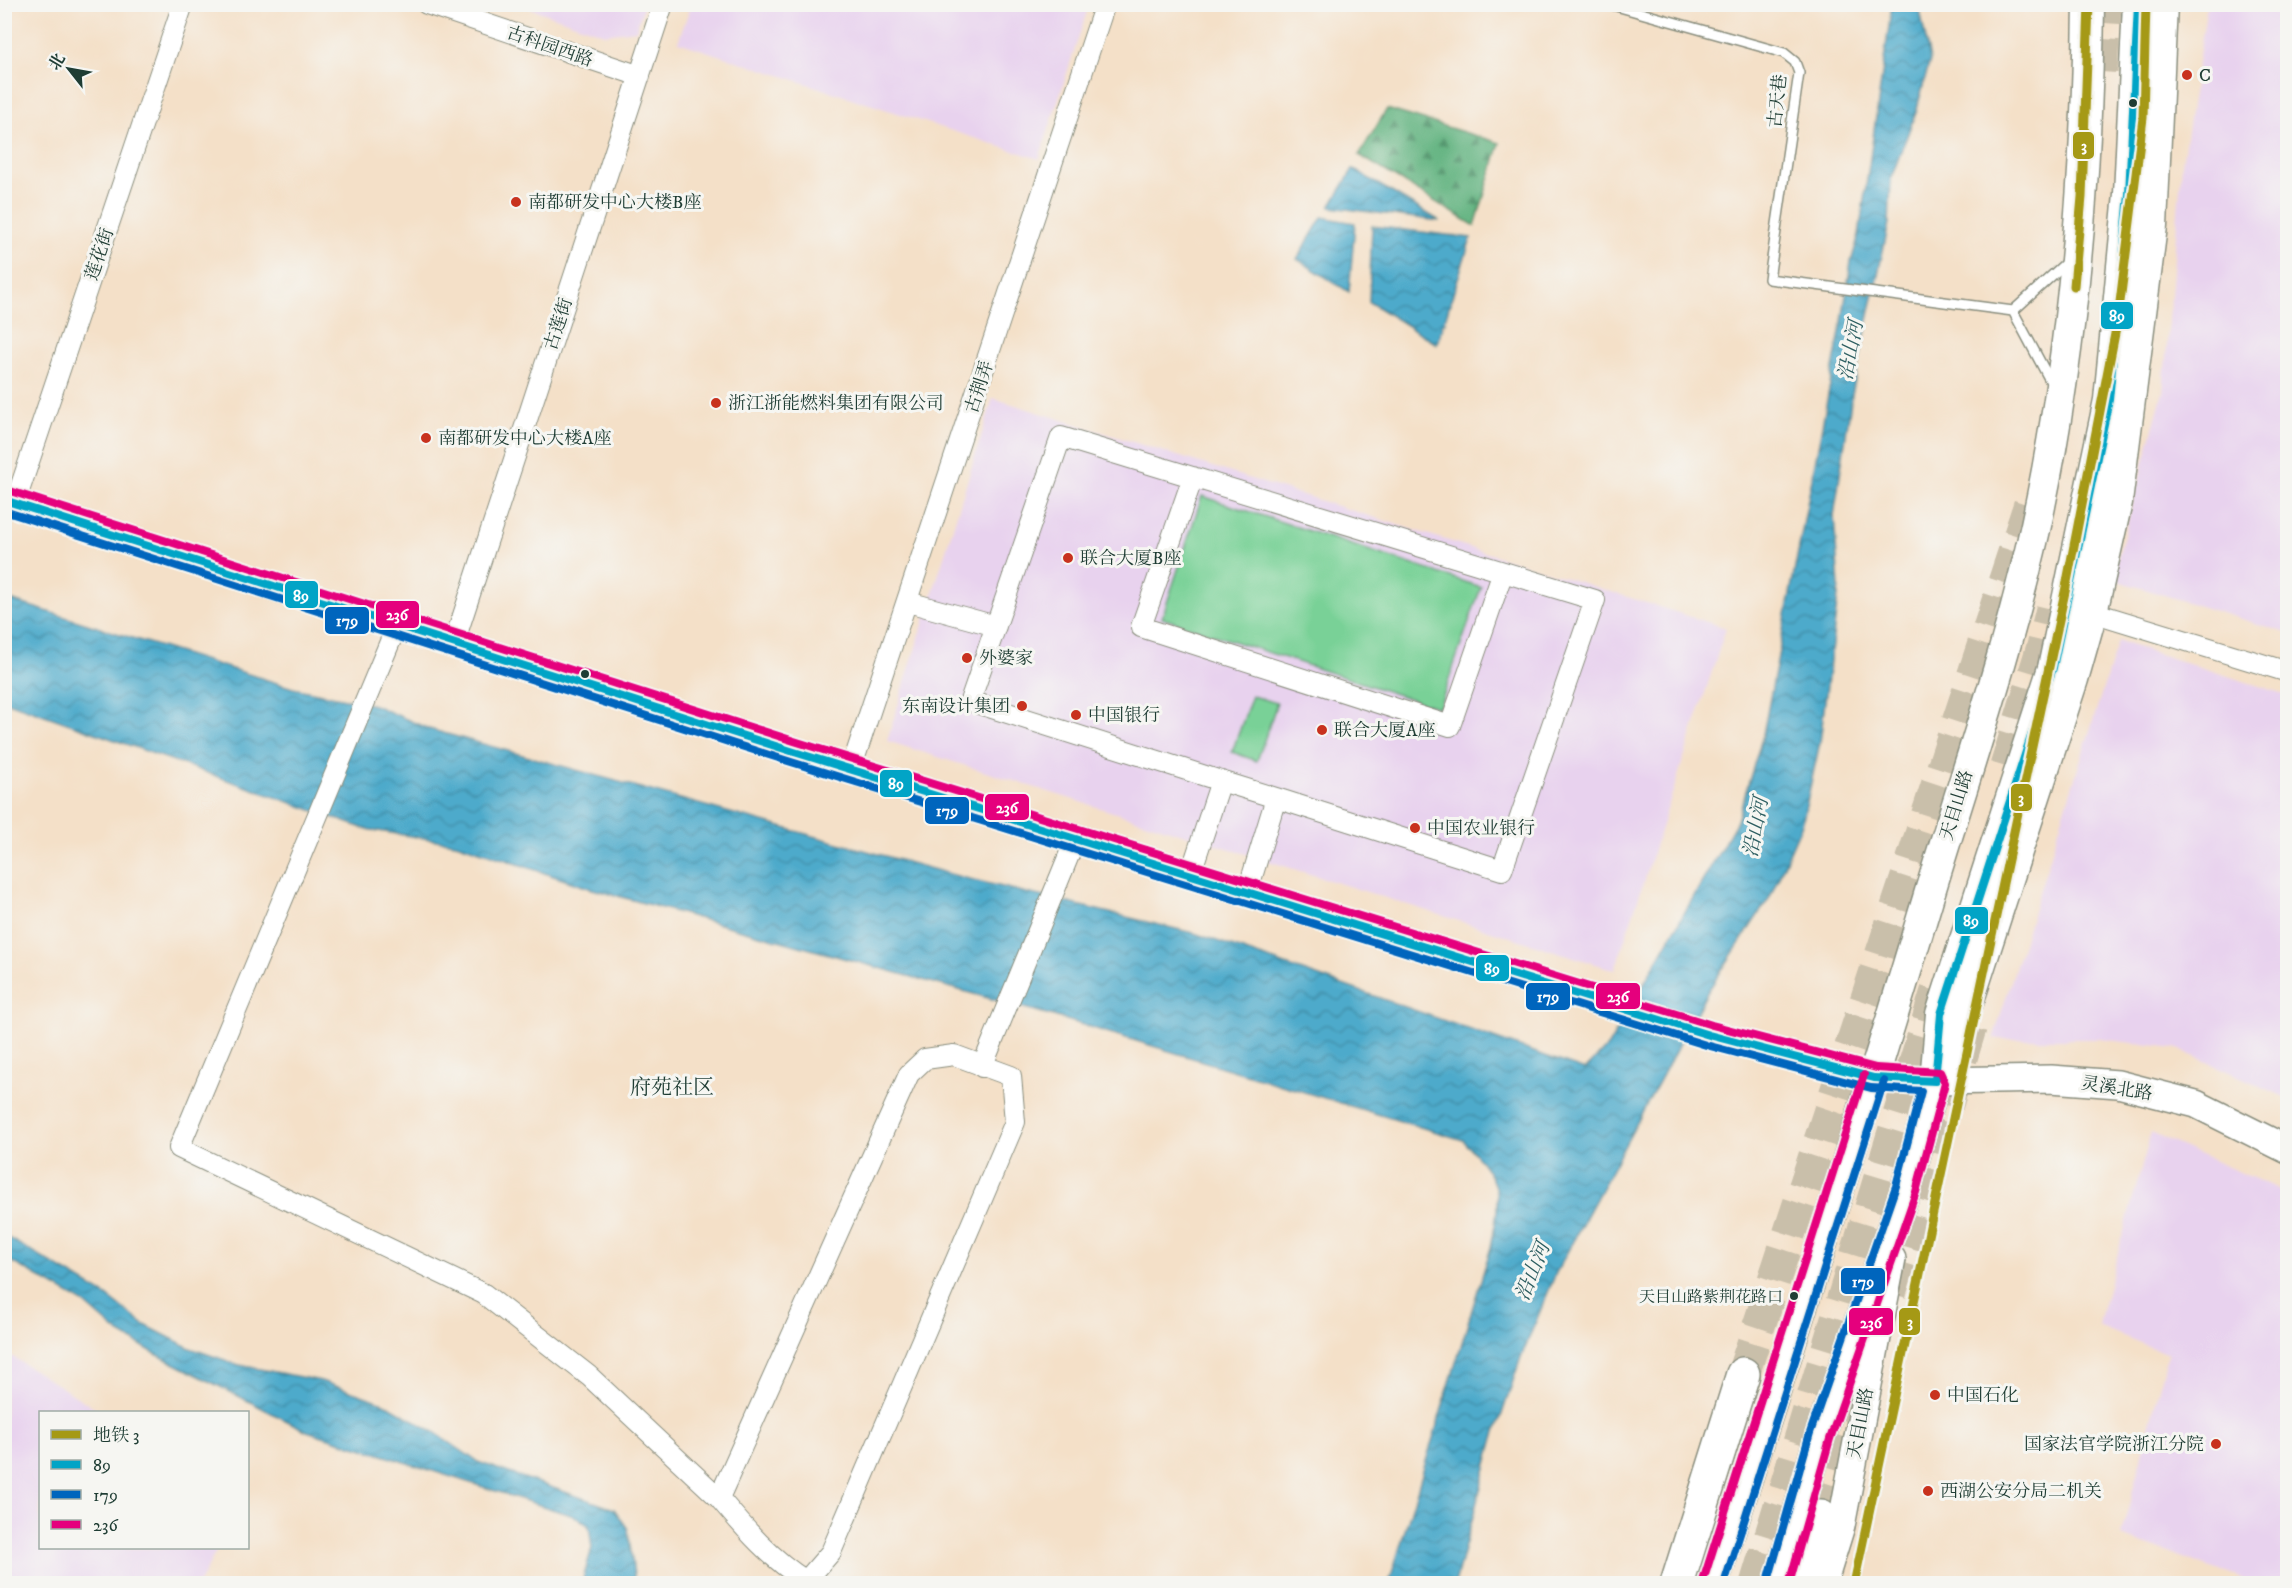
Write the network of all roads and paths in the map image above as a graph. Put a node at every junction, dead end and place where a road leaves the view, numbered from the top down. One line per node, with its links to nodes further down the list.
1 (183, 4): 15 (street, 莲花街)
2 (427, 4): 9 (street, 古科园西路)
3 (663, 4): 9 (street, 古莲街)
4 (1106, 4): 18 (street, 古荆弄)
5 (1610, 4): 11 (lane, 古天巷)
6 (2089, 4): 10 (main road, 天目山路)
7 (2138, 4): 16 (main road, 天目山路)
8 (2162, 4): 14 (main road)
9 (640, 76): 22 (street, 古莲街)
10 (2077, 253): 11 (lane); 12 (main road, 天目山路)
11 (2013, 311): 12 (lane)
12 (2058, 396): 31 (main road, 天目山路)
13 (1193, 477): 17 (street); 17 (street); 21 (street)
14 (2119, 480): 16 (main road); 19 (main road)
15 (10, 501): 20 (street, 灵溪北路)
16 (2081, 535): 32 (main road, 天目山路)
17 (1503, 572): 26 (street)
18 (908, 602): 21 (street); 24 (street, 古荆弄)
19 (2092, 612): 23 (street); 32 (main road)
20 (397, 625): 22 (street, 灵溪北路); 36 (street)
21 (996, 626): 25 (street)
22 (453, 643): 24 (street, 灵溪北路)
23 (2288, 672)
24 (851, 769): 27 (street, 灵溪北路)
25 (1221, 781): 26 (street); 28 (street)
26 (1276, 798): 29 (street)
27 (1077, 838): 28 (street, 灵溪北路); 30 (street)
28 (1191, 872): 29 (street, 灵溪北路)
29 (1248, 890): 31 (street, 灵溪北路)
30 (982, 1067): 36 (street); 38 (street)
31 (1874, 1078): 32 (street, 灵溪北路); 40 (main road, 天目山路)
32 (1935, 1081): 33 (street, 灵溪北路); 34 (main road, 天目山路)
33 (2288, 1150)
34 (1906, 1189): 41 (main road, 天目山路); 43 (street, 天目山路)
35 (1743, 1374): 39 (highway)
36 (719, 1498): 38 (street)
37 (1821, 1516): 42 (highway)
38 (807, 1582)
39 (1677, 1584)
40 (1713, 1584)
41 (1778, 1584)
42 (1798, 1584)
43 (1823, 1584)

